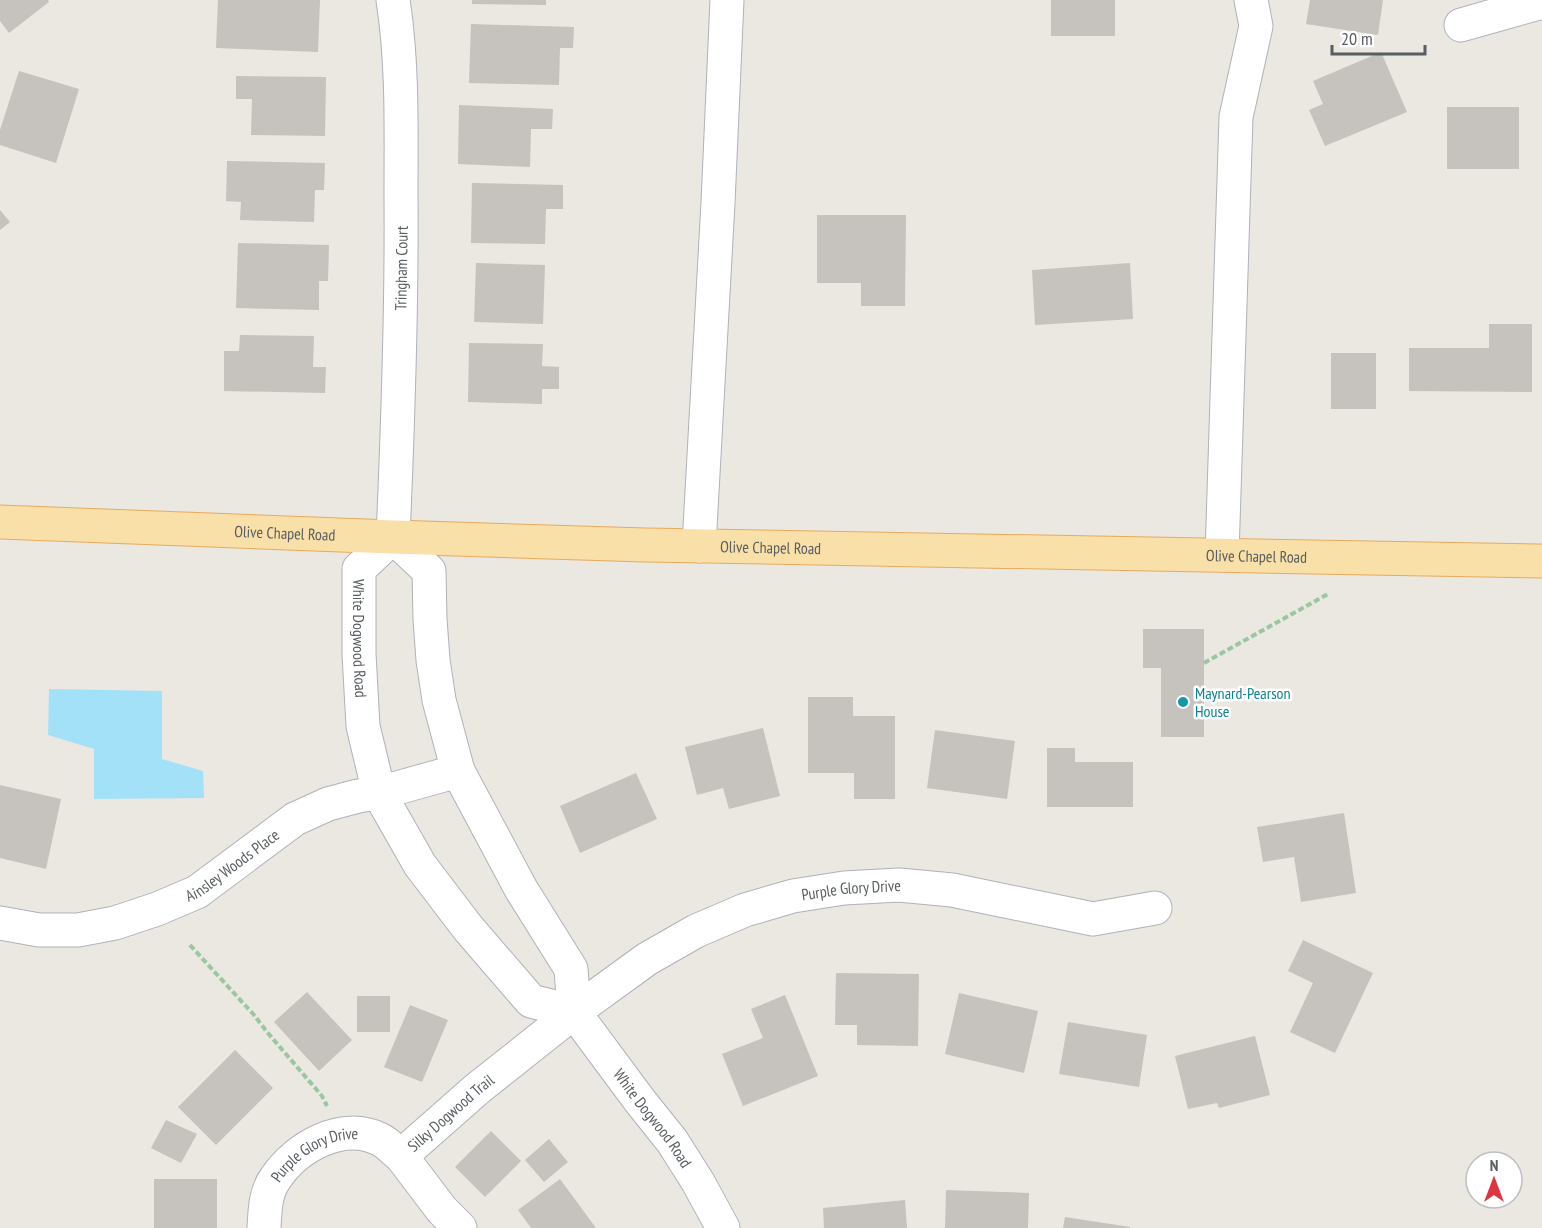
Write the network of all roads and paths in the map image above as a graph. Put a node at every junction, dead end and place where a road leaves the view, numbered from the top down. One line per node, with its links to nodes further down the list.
1 (393, 0): 7 (street, Tringham Court)
2 (727, 0): 8 (street)
3 (1251, 0): 9 (street)
4 (1542, 2): 5 (street)
5 (1461, 25)
6 (0, 522): 7 (main road, Olive Chapel Road)
7 (393, 537): 8 (main road, Olive Chapel Road); 13 (street); 14 (street, White Dogwood Road)
8 (699, 546): 9 (main road, Olive Chapel Road)
9 (1222, 555): 10 (main road, Olive Chapel Road)
10 (1542, 561)
11 (1328, 594): 12 (path)
12 (1204, 663)
13 (458, 771): 14 (street, Ainsley Woods Place); 18 (street)
14 (379, 793): 16 (street, Ainsley Woods Place); 18 (street, White Dogwood Road)
15 (1155, 908): 18 (street, Purple Glory Drive)
16 (0, 923)
17 (190, 945): 19 (path)
18 (574, 1012): 20 (street, Silky Dogwood Trail); 23 (street, White Dogwood Road)
19 (327, 1106)
20 (400, 1156): 21 (street, Silky Dogwood Trail); 22 (street, Purple Glory Drive)
21 (442, 1222)
22 (264, 1228)
23 (723, 1228)

